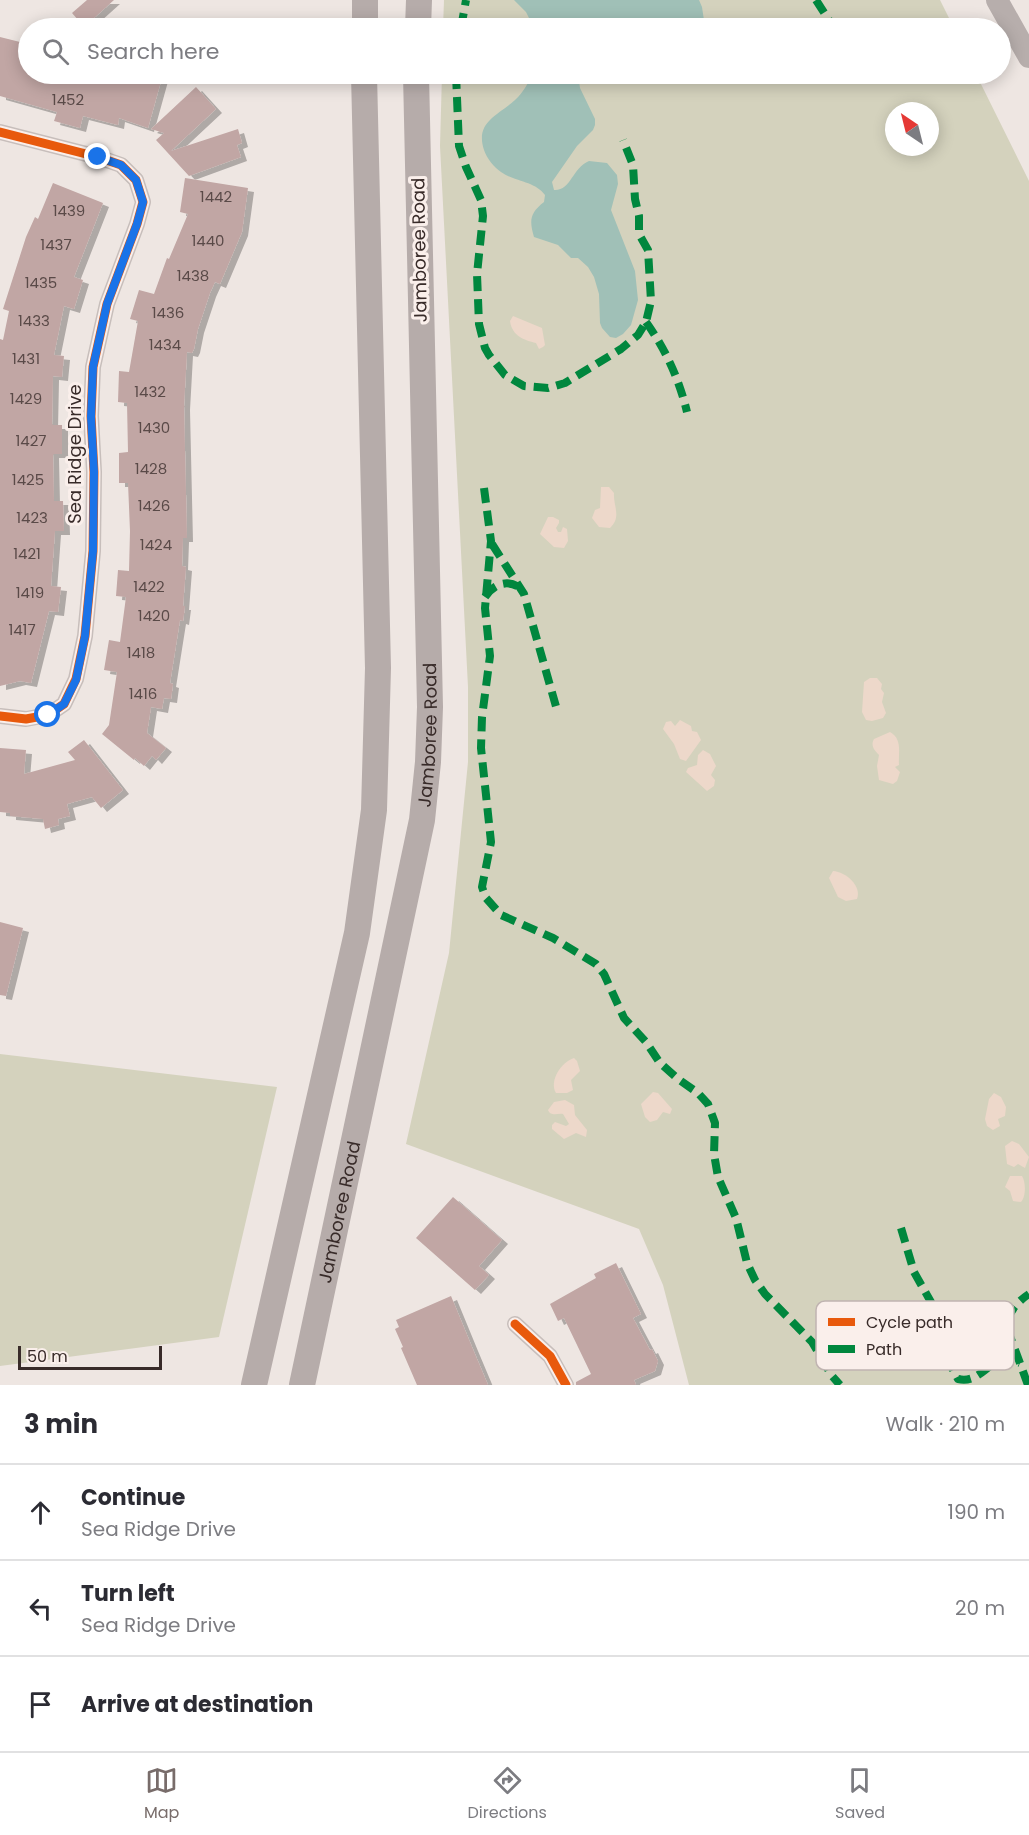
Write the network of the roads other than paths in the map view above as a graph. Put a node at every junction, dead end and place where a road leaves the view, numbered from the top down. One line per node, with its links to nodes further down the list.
1 (365, 0): 4 (main road)
2 (420, 0): 5 (main road)
3 (997, 0): 6 (main road)
4 (365, 18)
5 (419, 18)
6 (1007, 18)
7 (1011, 25): 8 (main road)
8 (1029, 57)
9 (364, 84): 14 (main road)
10 (416, 84): 15 (main road, Jamboree Road)
11 (0, 132): 12 (street, Sea Ridge Drive)
12 (0, 716)
13 (516, 1324): 16 (street)
14 (254, 1385)
15 (302, 1385)
16 (566, 1385)

